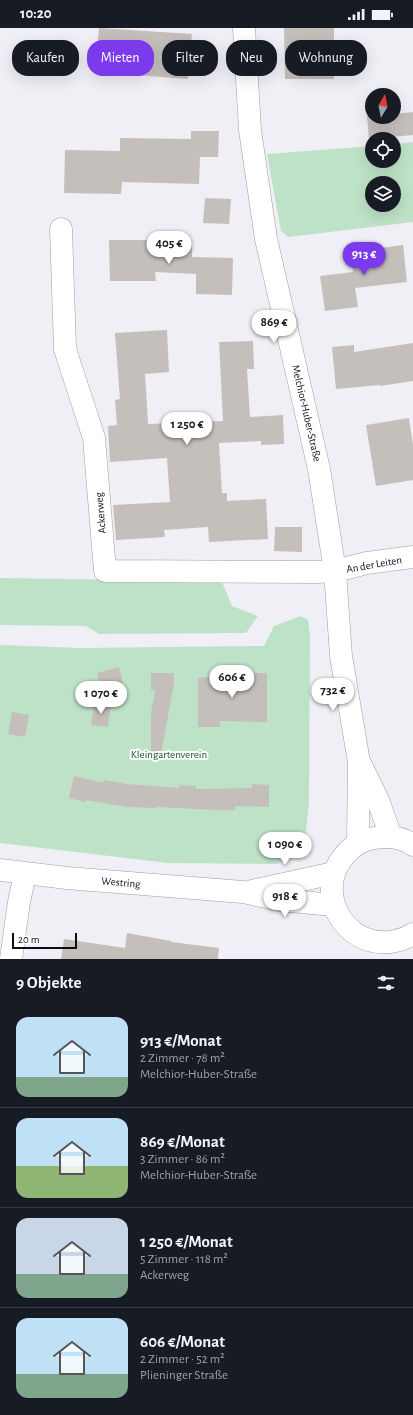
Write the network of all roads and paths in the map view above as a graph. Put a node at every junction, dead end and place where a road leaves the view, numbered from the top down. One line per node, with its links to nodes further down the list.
1 (244, 28): 4 (street, Melchior-Huber-Straße)
2 (61, 229): 4 (street, Ackerweg)
3 (413, 557): 4 (street, An der Leiten)
4 (335, 571): 5 (street, Melchior-Huber-Straße)
5 (359, 762): 6 (street); 7 (street)
6 (391, 837): 7 (street); 8 (street)
7 (358, 843): 10 (street)
8 (413, 845)
9 (0, 870): 11 (street, Westring)
10 (334, 873): 12 (street, Westring); 13 (street)
11 (26, 874): 12 (street, Westring); 16 (street)
12 (242, 892): 13 (street, Westring)
13 (334, 905): 15 (street)
14 (411, 935): 15 (street); 17 (street)
15 (370, 950)
16 (11, 959)
17 (398, 959)

